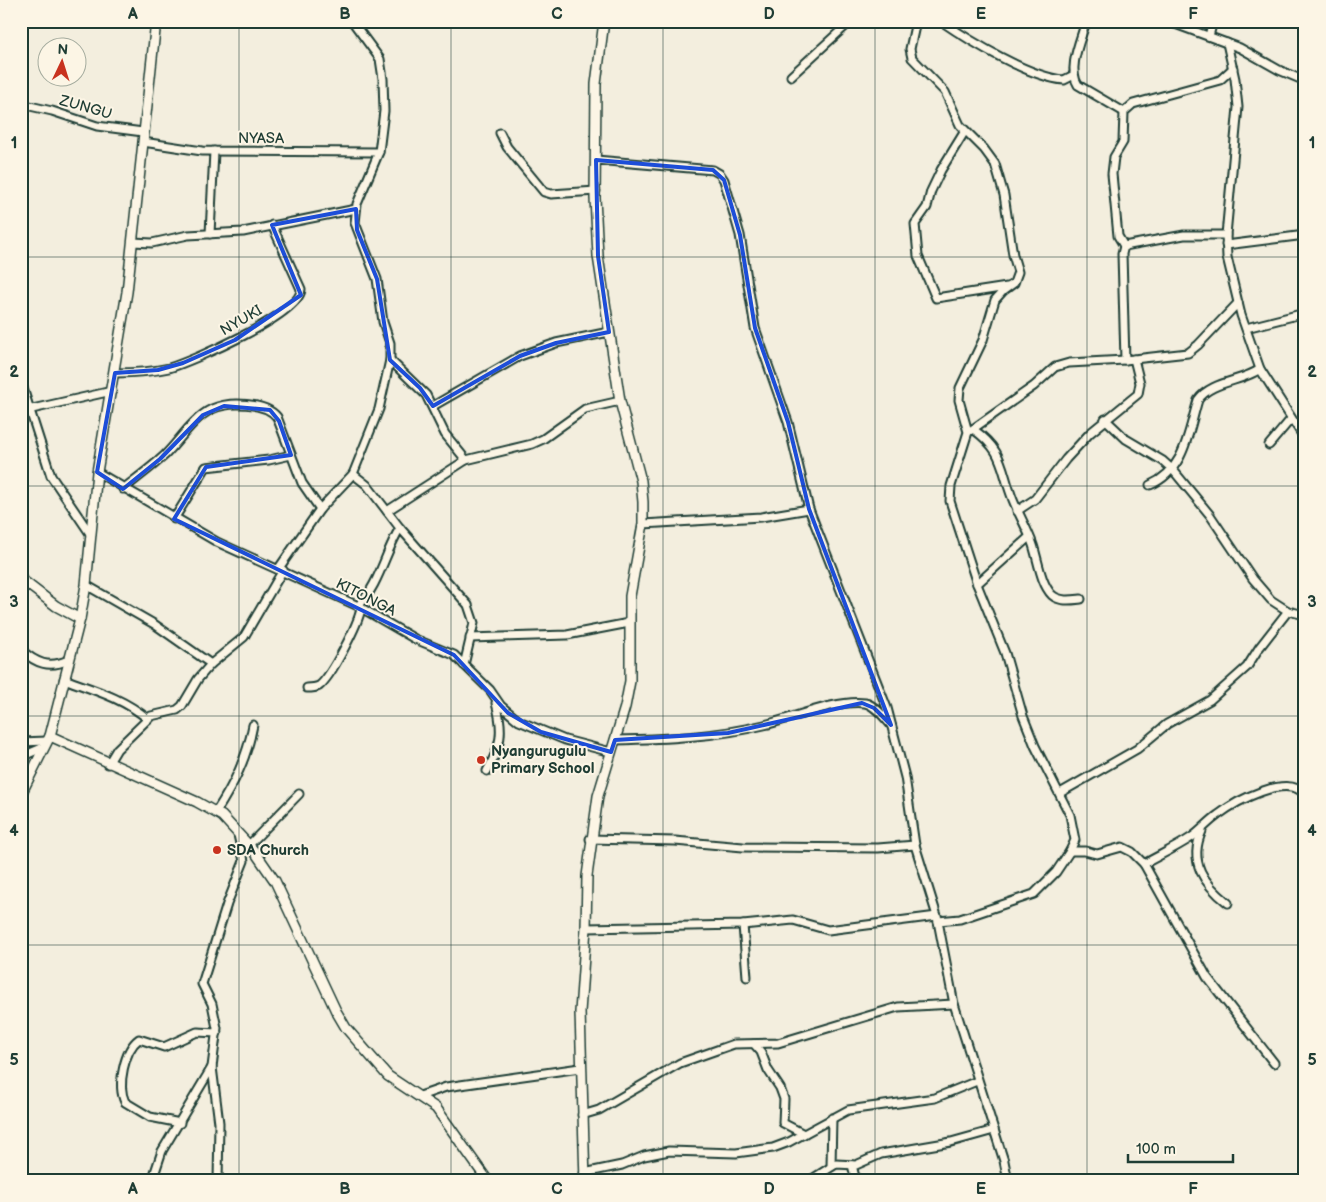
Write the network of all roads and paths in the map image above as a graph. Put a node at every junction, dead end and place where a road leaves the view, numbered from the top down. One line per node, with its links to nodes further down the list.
1 (156, 21): 20 (street)
2 (352, 21): 22 (street)
3 (604, 21): 23 (street)
4 (851, 21): 14 (street)
5 (916, 21): 18 (street)
6 (941, 21): 13 (street)
7 (1086, 21): 13 (street)
8 (1168, 21): 10 (street)
9 (1213, 21): 10 (street)
10 (1209, 36): 11 (street)
11 (1227, 43): 12 (street); 15 (street)
12 (1233, 68): 17 (street); 28 (street)
13 (1074, 75): 17 (street)
14 (791, 76)
15 (1305, 81)
16 (21, 104): 20 (street, ZUNGU)
17 (1124, 112): 32 (street)
18 (965, 131): 33 (street); 33 (street)
19 (500, 133): 24 (street)
20 (143, 137): 21 (street, NYASA); 30 (street)
21 (214, 151): 22 (street, NYASA); 27 (street)
22 (379, 152): 25 (street)
23 (596, 160): 24 (street); 61 (street)
24 (596, 191): 37 (street)
25 (356, 209): 26 (street); 39 (street)
26 (272, 225): 27 (street); 42 (street, NYUKI)
27 (210, 234): 30 (street)
28 (1226, 235): 31 (street); 32 (street)
29 (1305, 235): 31 (street)
30 (133, 242): 42 (street)
31 (1226, 245): 34 (street)
32 (1124, 246): 40 (street)
33 (1010, 286): 50 (street)
34 (1238, 303): 36 (street); 38 (street)
35 (1305, 314): 36 (street)
36 (1246, 328): 41 (street)
37 (609, 332): 45 (street); 46 (street)
38 (1134, 359): 40 (street); 48 (street)
39 (390, 360): 46 (street); 57 (street)
40 (1126, 360): 50 (street)
41 (1260, 369): 49 (street); 55 (street)
42 (115, 373): 44 (street)
43 (21, 382): 47 (street)
44 (112, 391): 47 (street); 56 (street)
45 (620, 401): 54 (street); 65 (street)
46 (432, 406): 54 (street)
47 (32, 409): 67 (street)
48 (1105, 419): 55 (street); 63 (street)
49 (1291, 419): 51 (street); 52 (street)
50 (971, 431): 63 (street); 71 (street)
51 (1305, 439)
52 (1269, 445)
53 (291, 455): 59 (street); 60 (street); 64 (street)
54 (466, 460): 62 (street)
55 (1173, 470): 58 (street); 75 (street)
56 (97, 472): 59 (street, KITONGA); 67 (street)
57 (353, 474): 60 (street); 62 (street)
58 (1150, 485)
59 (123, 489): 64 (street, KITONGA)
60 (320, 509): 69 (street)
61 (809, 509): 65 (street); 89 (street)
62 (387, 511): 66 (street)
63 (1017, 512): 68 (street)
64 (174, 519): 69 (street, KITONGA)
65 (643, 524): 78 (street)
66 (400, 528): 74 (street); 79 (street)
67 (91, 534): 72 (street)
68 (1029, 537): 71 (street); 73 (street)
69 (281, 569): 74 (street, KITONGA); 82 (street)
70 (21, 579): 77 (street)
71 (977, 584): 97 (street)
72 (86, 585): 77 (street); 82 (street)
73 (1081, 599)
74 (360, 607): 83 (street, KITONGA); 85 (street)
75 (1288, 611): 76 (street); 97 (street)
76 (1305, 615)
77 (80, 619): 81 (street)
78 (629, 623): 79 (street); 90 (street)
79 (470, 638): 83 (street)
80 (21, 650): 81 (street)
81 (68, 660): 84 (street)
82 (211, 664): 87 (street)
83 (464, 665): 86 (street, KITONGA)
84 (64, 679): 87 (street); 91 (street)
85 (307, 688)
86 (494, 698): 93 (street, KITONGA); 96 (street)
87 (148, 718): 95 (street)
88 (253, 725): 101 (street)
89 (891, 725): 90 (street); 105 (street)
90 (615, 740): 93 (street)
91 (47, 741): 92 (street); 94 (street); 95 (street); 98 (street)
92 (21, 742)
93 (611, 752): 104 (street)
94 (21, 758)
95 (108, 764): 101 (street)
96 (486, 771)
97 (1060, 793): 107 (street)
98 (21, 794)
99 (299, 794): 106 (street)
100 (1305, 795): 102 (street)
101 (216, 812): 103 (street)
102 (1203, 830): 108 (street); 109 (street)
103 (238, 832): 106 (street); 115 (street)
104 (590, 839): 105 (street); 112 (street)
105 (915, 845): 110 (street)
106 (249, 846): 121 (street)
107 (1070, 851): 108 (street); 110 (street)
108 (1144, 864): 117 (street)
109 (1228, 903)
110 (938, 918): 111 (street); 114 (street)
111 (743, 925): 112 (street); 113 (street)
112 (586, 928): 119 (street)
113 (747, 977)
114 (954, 1004): 116 (street); 120 (street)
115 (217, 1033): 118 (street); 124 (street)
116 (754, 1044): 122 (street); 126 (street)
117 (1274, 1063)
118 (212, 1067): 124 (street); 131 (street)
119 (580, 1068): 121 (street); 122 (street)
120 (977, 1081): 123 (street); 125 (street)
121 (420, 1096): 132 (street)
122 (582, 1115): 129 (street)
123 (832, 1118): 126 (street); 128 (street)
124 (180, 1123): 130 (street)
125 (994, 1130): 127 (street); 135 (street)
126 (804, 1134): 129 (street)
127 (852, 1165): 128 (street); 134 (street)
128 (831, 1166): 133 (street)
129 (585, 1177)
130 (152, 1181)
131 (218, 1181)
132 (488, 1181)
133 (810, 1181)
134 (856, 1181)
135 (1008, 1181)

